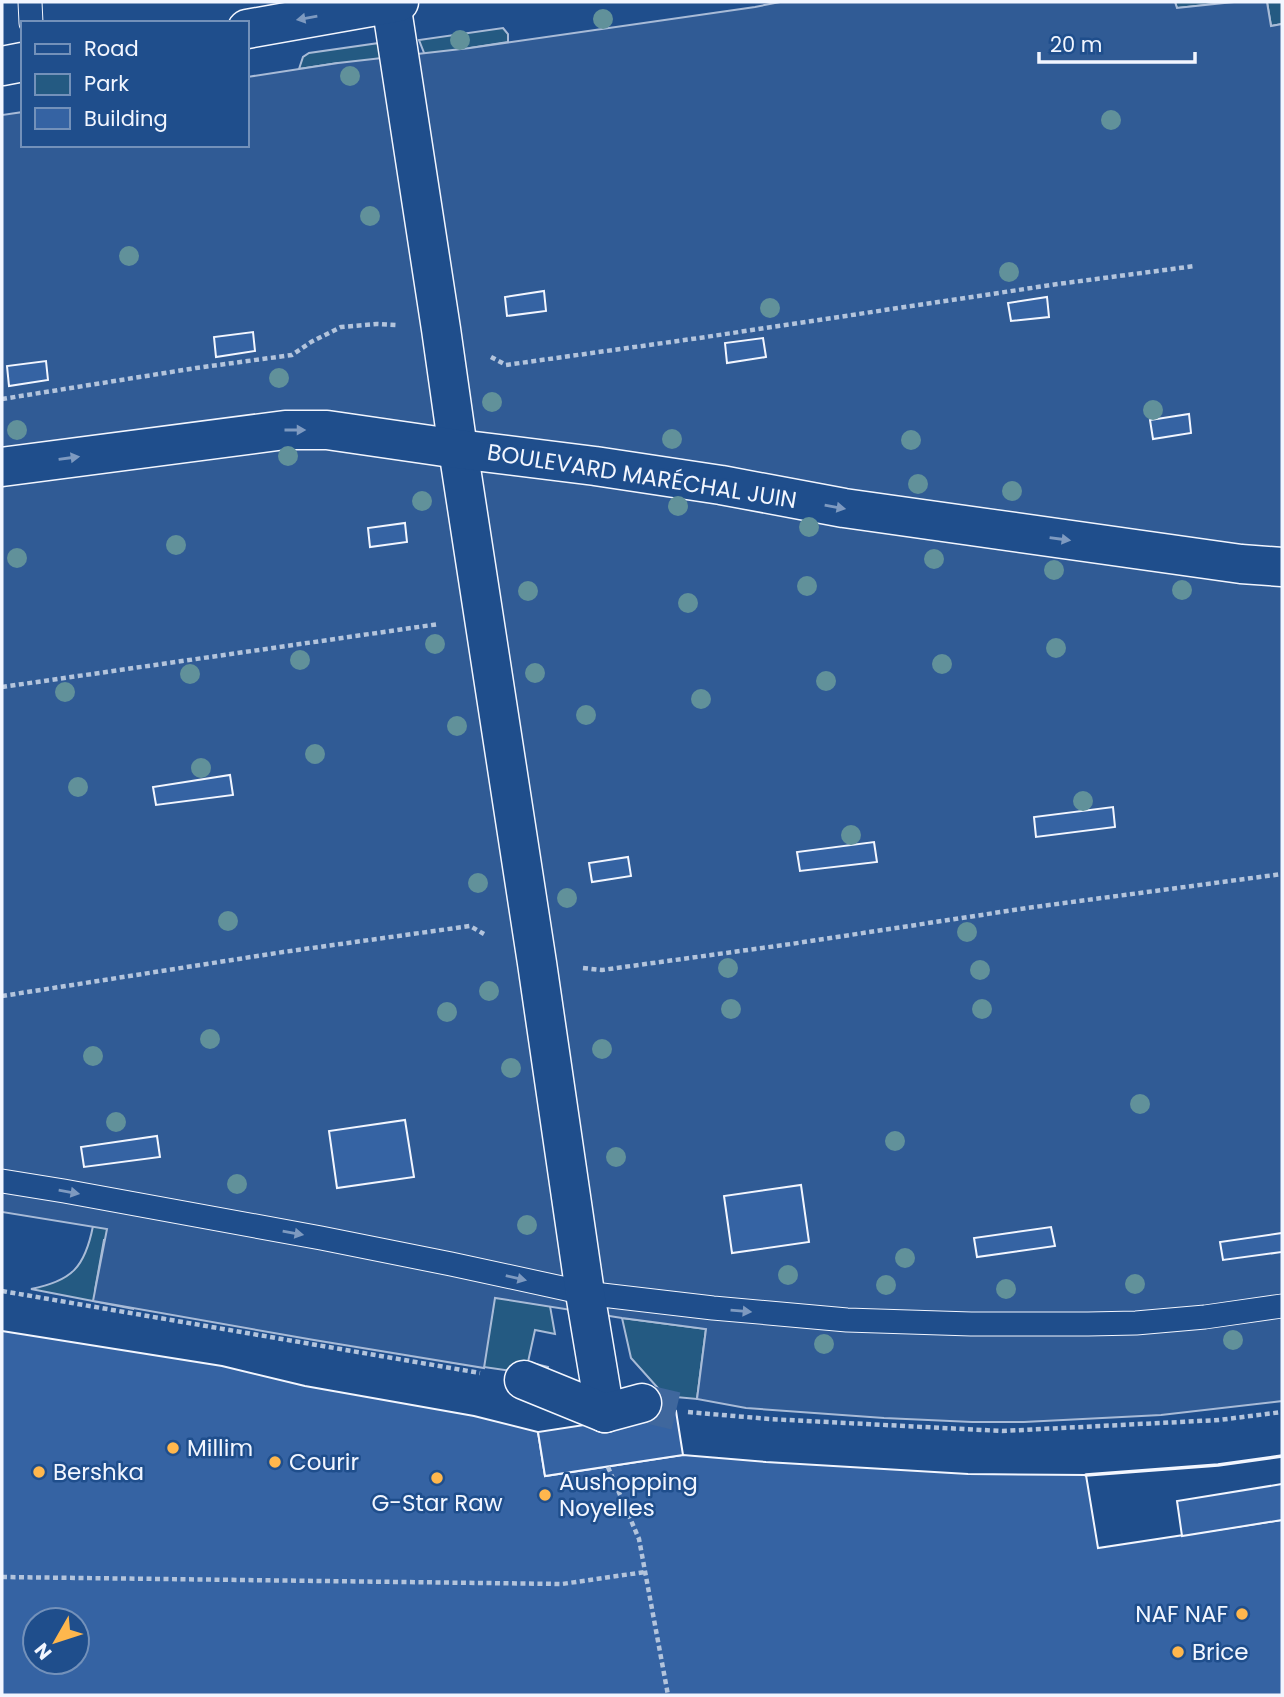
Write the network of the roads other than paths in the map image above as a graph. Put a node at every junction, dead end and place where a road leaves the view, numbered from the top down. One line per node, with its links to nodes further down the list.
1 (30, 2): 3 (lane)
2 (395, 2): 4 (street, one-way to 4); 7 (street)
3 (30, 21)
4 (248, 29)
5 (21, 62): 6 (street)
6 (2, 66)
7 (457, 449): 8 (street, BOULEVARD MARÉCHAL JUIN, one-way to 7); 9 (street, BOULEVARD MARÉCHAL JUIN, one-way to 9); 11 (street)
8 (2, 467)
9 (1282, 567)
10 (2, 1181): 11 (lane, one-way to 11)
11 (585, 1293): 12 (lane, one-way to 12); 15 (street)
12 (1282, 1306)
13 (524, 1380): 15 (street)
14 (659, 1407): 15 (street)
15 (605, 1413)

